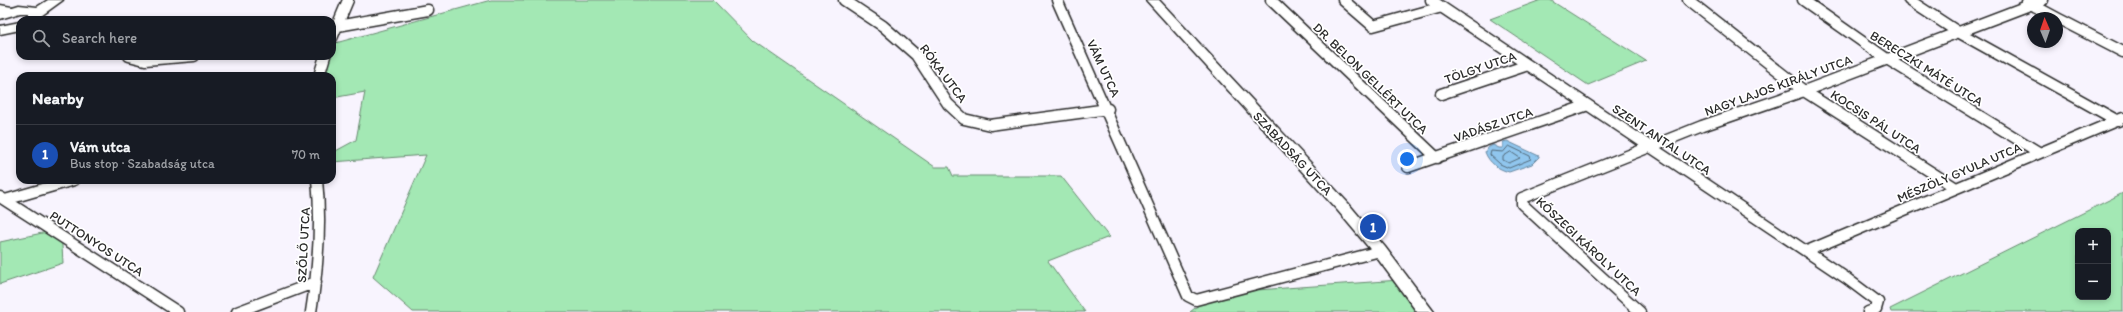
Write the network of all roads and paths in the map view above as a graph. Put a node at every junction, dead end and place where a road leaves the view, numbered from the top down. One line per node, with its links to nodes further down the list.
1 (49, 0): 21 (main road)
2 (57, 0): 21 (main road)
3 (348, 0): 23 (street)
4 (844, 0): 34 (street, RÓKA UTCA)
5 (1057, 0): 34 (street, VÁM UTCA)
6 (1152, 0): 45 (main road, SZABADSÁG UTCA)
7 (1271, 0): 38 (street, DR. BELON GELLÉRT UTCA)
8 (1343, 0): 15 (street)
9 (1431, 0): 15 (street, SZENT ANTAL UTCA)
10 (1688, 0): 31 (street, KOCSIS PÁL UTCA)
11 (1803, 0): 27 (street, BERECZKI MÁTÉ UTCA)
12 (1909, 0): 25 (street)
13 (2043, 0): 14 (street, NAGY LAJOS KIRÁLY UTCA)
14 (2026, 2): 19 (street); 25 (street, NAGY LAJOS KIRÁLY UTCA)
15 (1442, 7): 29 (street, SZENT ANTAL UTCA)
16 (0, 8): 17 (street)
17 (14, 10): 20 (main road); 21 (main road)
18 (428, 10): 24 (street)
19 (2045, 12)
20 (0, 15)
21 (32, 16)
22 (2063, 21): 26 (street)
23 (336, 24)
24 (336, 26)
25 (1958, 32): 27 (street, NAGY LAJOS KIRÁLY UTCA); 35 (street)
26 (2123, 52)
27 (1887, 59): 31 (street, NAGY LAJOS KIRÁLY UTCA); 37 (street, BERECZKI MÁTÉ UTCA)
28 (324, 60): 30 (street)
29 (1528, 65): 32 (street, TÖLGY UTCA); 33 (street, SZENT ANTAL UTCA)
30 (320, 72)
31 (1804, 91): 36 (street, NAGY LAJOS KIRÁLY UTCA); 42 (street, KOCSIS PÁL UTCA)
32 (1441, 94)
33 (1588, 105): 36 (street, SZENT ANTAL UTCA); 38 (street, VADÁSZ UTCA)
34 (1108, 109): 45 (street, VÁM UTCA)
35 (2120, 120): 37 (street, MÉSZÖLY GYULA UTCA)
36 (1650, 147): 44 (street, NAGY LAJOS KIRÁLY UTCA); 46 (street, SZENT ANTAL UTCA)
37 (2040, 153): 42 (street, MÉSZÖLY GYULA UTCA)
38 (1436, 158): 39 (street, VADÁSZ UTCA)
39 (1408, 167)
40 (58, 184): 43 (street)
41 (318, 184): 47 (street, SZŐLŐ UTCA)
42 (1956, 188): 46 (street, MÉSZÖLY GYULA UTCA)
43 (3, 198): 48 (street, PUTTONYOS UTCA)
44 (1522, 198): 52 (street, KŐSZEGI KÁROLY UTCA)
45 (1380, 251): 51 (main road, SZABADSÁG UTCA)
46 (1806, 251): 53 (street, SZENT ANTAL UTCA)
47 (316, 282): 49 (street); 50 (street, SZŐLŐ UTCA)
48 (178, 312)
49 (237, 312)
50 (311, 312)
51 (1426, 312)
52 (1640, 312)
53 (1868, 312)

